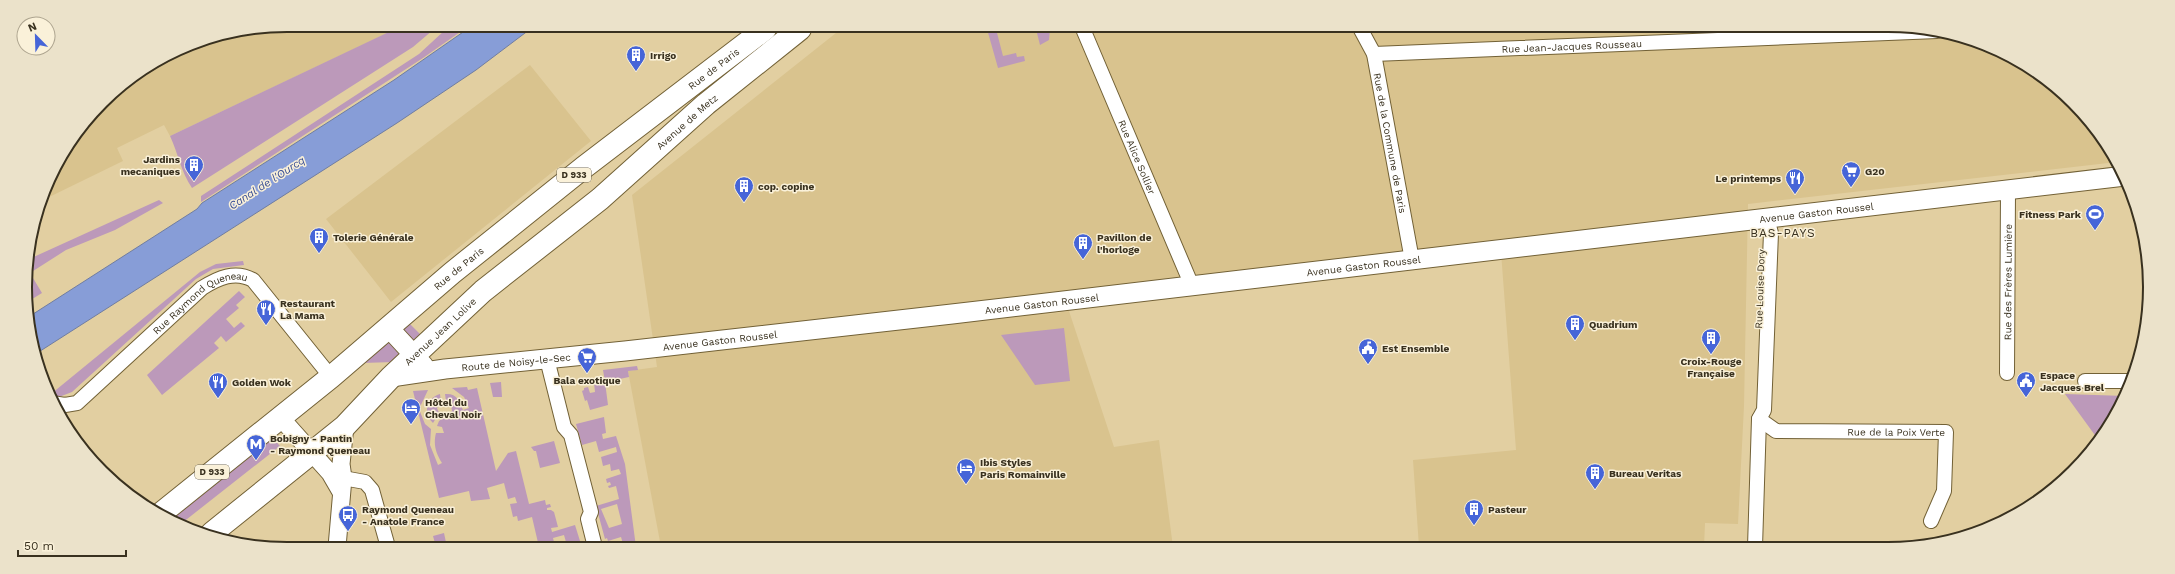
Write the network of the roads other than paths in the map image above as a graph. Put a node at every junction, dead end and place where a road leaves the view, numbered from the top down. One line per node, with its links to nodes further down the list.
1 (761, 32): 13 (main road, Rue de Paris / D 933)
2 (796, 32): 9 (main road, Avenue de Metz)
3 (1084, 32): 12 (street, Rue Alice Sollier)
4 (1362, 32): 6 (street, Rue de la Commune de Paris)
5 (1898, 33): 6 (street, Rue Jean-Jacques Rousseau)
6 (1374, 54): 11 (street, Rue de la Commune de Paris)
7 (2118, 177): 8 (main road, Avenue Gaston Roussel)
8 (2008, 191): 10 (main road, Avenue Gaston Roussel); 18 (street, Rue des Frères Lumière)
9 (577, 217): 15 (main road, Avenue Jean Lolive)
10 (1767, 218): 11 (main road, Avenue Gaston Roussel); 25 (street, Rue Louise Dory)
11 (1412, 260): 12 (main road, Avenue Gaston Roussel)
12 (1192, 286): 14 (main road, Avenue Gaston Roussel)
13 (388, 327): 15 (main road); 19 (main road, Rue de Paris / D 933)
14 (603, 353): 16 (main road, Route de Noisy-le-Sec)
15 (413, 355): 17 (main road); 20 (main road, Avenue Jean Lolive)
16 (547, 359): 17 (main road, Route de Noisy-le-Sec); 34 (street)
17 (429, 372): 20 (main road, Route de Noisy-le-Sec)
18 (2007, 373)
19 (331, 377): 23 (street, Rue Raymond Queneau); 24 (main road, Rue de Paris / D 933)
20 (391, 377): 26 (main road, Avenue Jean Lolive)
21 (2085, 381): 22 (street)
22 (2125, 381)
23 (60, 404)
24 (280, 417): 27 (street); 29 (main road, Rue de Paris / D 933)
25 (1759, 419): 30 (street, Rue de la Poix Verte); 35 (street, Rue Louise Dory)
26 (345, 426): 27 (main road, Avenue Jean Lolive); 28 (street)
27 (312, 454): 28 (street); 31 (main road, Avenue Jean Lolive)
28 (342, 485): 32 (street); 33 (street)
29 (165, 511)
30 (1931, 521)
31 (215, 531)
32 (337, 542)
33 (387, 542)
34 (594, 542)
35 (1755, 542)

